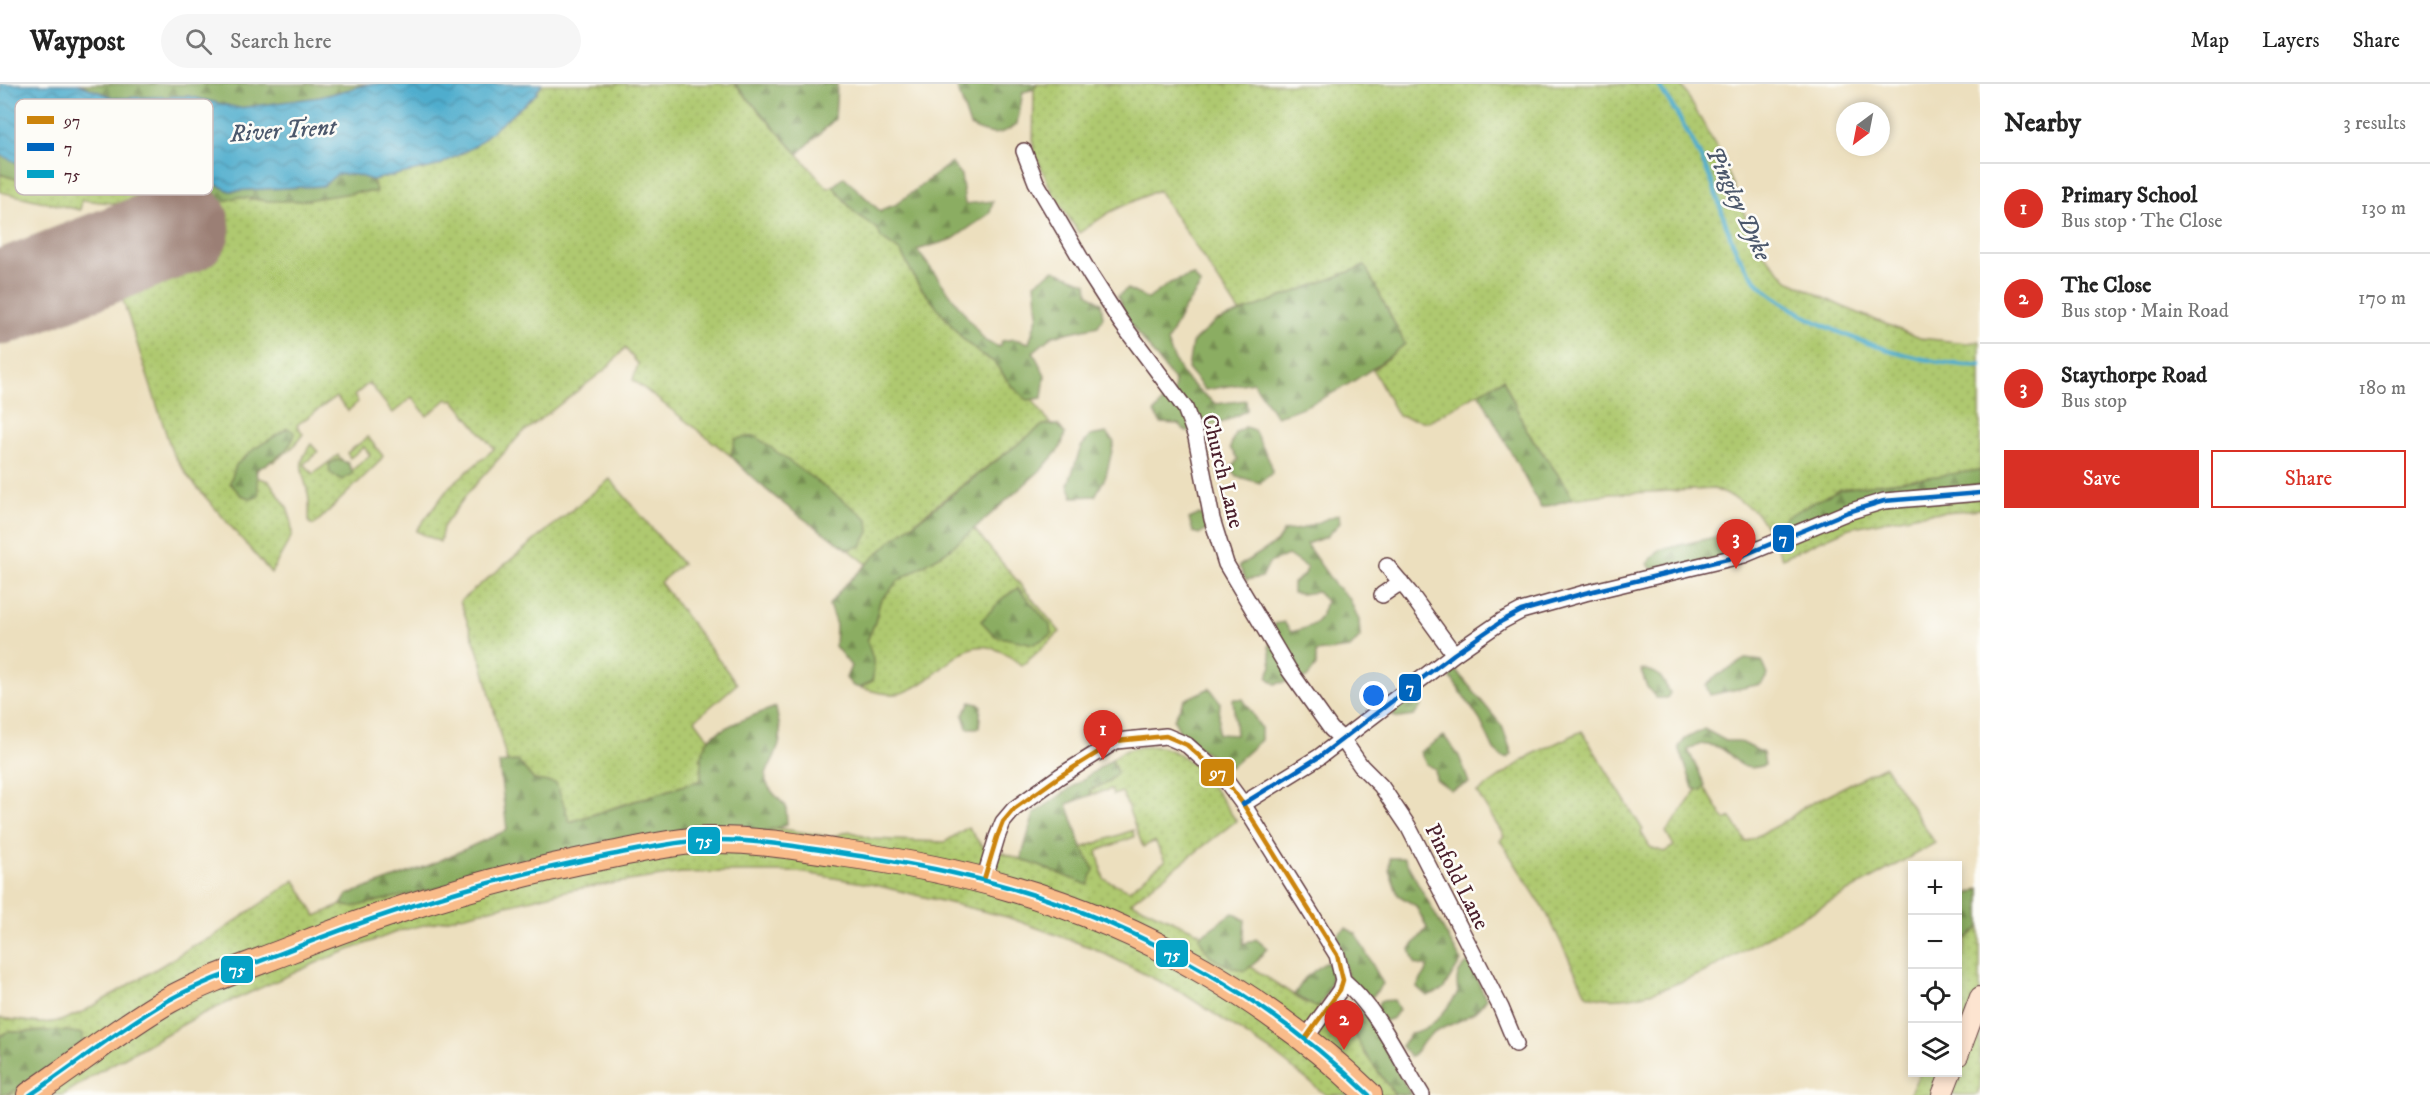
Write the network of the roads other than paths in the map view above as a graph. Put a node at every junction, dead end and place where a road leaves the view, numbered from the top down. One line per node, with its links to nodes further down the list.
1 (1024, 151): 7 (street, Church Lane)
2 (1980, 493): 6 (street)
3 (1387, 566): 4 (street)
4 (1401, 582): 5 (street); 6 (street)
5 (1382, 595)
6 (1454, 654): 7 (street)
7 (1342, 740): 8 (street); 13 (street, Pinfold Lane)
8 (1243, 804): 9 (street); 10 (street)
9 (984, 880): 12 (highway); 16 (highway)
10 (1342, 980): 12 (street); 18 (street)
11 (1980, 997): 14 (street)
12 (1305, 1038): 17 (highway)
13 (1516, 1044)
14 (1962, 1045)
15 (1949, 1077): 19 (street)
16 (30, 1095)
17 (1369, 1095)
18 (1422, 1095)
19 (1942, 1095)

